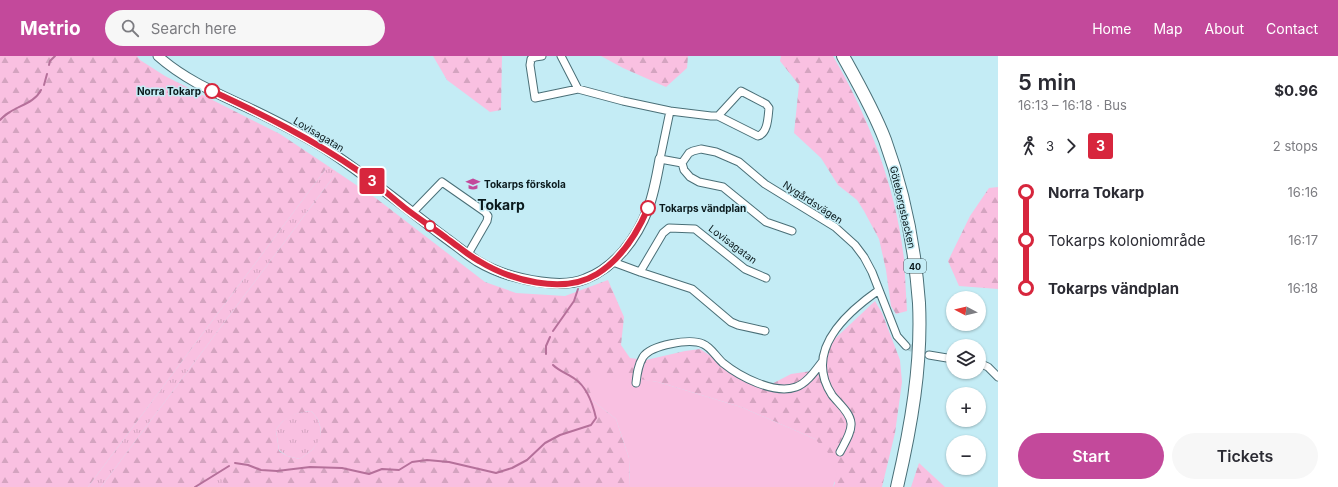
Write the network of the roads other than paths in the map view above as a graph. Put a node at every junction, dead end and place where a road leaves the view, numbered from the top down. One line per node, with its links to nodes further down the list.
1 (158, 56): 11 (street, Lovisagatan)
2 (542, 56): 6 (street)
3 (562, 56): 6 (street)
4 (843, 56): 27 (highway, Göteborgsbacken / 40)
5 (851, 56): 28 (highway, Göteborgsbacken / 40)
6 (578, 89): 7 (street)
7 (670, 111): 8 (street); 9 (street, Lovisagatan)
8 (718, 116): 8 (street)
9 (660, 159): 10 (street); 14 (street, Lovisagatan)
10 (682, 163): 12 (street); 17 (street, Nygårdsvägen)
11 (412, 212): 13 (street, Lovisagatan); 13 (street)
12 (792, 231)
13 (468, 254): 14 (street, Lovisagatan)
14 (613, 262): 15 (street)
15 (640, 272): 16 (street, Lovisagatan); 18 (street)
16 (766, 278)
17 (879, 290): 19 (street, Nygårdsvägen); 22 (street)
18 (765, 331)
19 (906, 346)
20 (929, 355): 21 (street)
21 (946, 358)
22 (822, 362): 25 (street); 26 (street)
23 (986, 366): 24 (street)
24 (998, 377)
25 (636, 384)
26 (840, 452)
27 (897, 487)
28 (904, 487)

